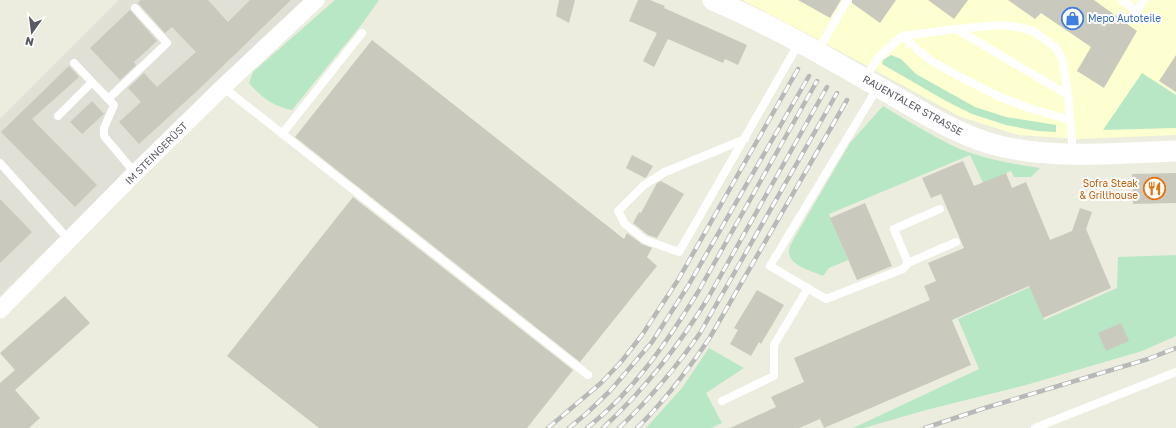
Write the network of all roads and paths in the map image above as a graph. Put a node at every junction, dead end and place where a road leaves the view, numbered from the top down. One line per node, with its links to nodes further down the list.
1 (316, 0): 14 (street, IM STEINGERÜST)
2 (713, 0): 10 (street, RAUENTALER STRASSE)
3 (847, 0): 10 (lane)
4 (1122, 0): 5 (lane)
5 (1144, 0)
6 (134, 8): 16 (lane)
7 (956, 29): 9 (lane); 15 (lane); 15 (lane)
8 (362, 33): 19 (lane)
9 (902, 36): 13 (lane); 18 (lane)
10 (809, 47): 13 (street, RAUENTALER STRASSE); 20 (lane)
11 (74, 63): 12 (lane)
12 (92, 82): 16 (lane); 17 (lane)
13 (872, 83): 22 (street, RAUENTALER STRASSE); 29 (lane)
14 (223, 87): 19 (lane); 24 (street, IM STEINGERÜST)
15 (1068, 95): 18 (lane)
16 (108, 99): 24 (lane)
17 (58, 116)
18 (1070, 120): 22 (lane)
19 (282, 134): 32 (lane)
20 (745, 139): 20 (lane)
21 (1176, 151): 22 (street, RAUENTALER STRASSE)
22 (1073, 154)
23 (0, 163): 26 (lane)
24 (135, 173): 26 (street, IM STEINGERÜST)
25 (940, 209): 28 (lane)
26 (69, 240): 30 (street, IM STEINGERÜST)
27 (956, 242): 28 (lane)
28 (908, 263): 29 (lane)
29 (808, 288): 33 (lane)
30 (0, 310)
31 (1176, 372): 34 (lane)
32 (588, 375)
33 (722, 401)
34 (1035, 428)

